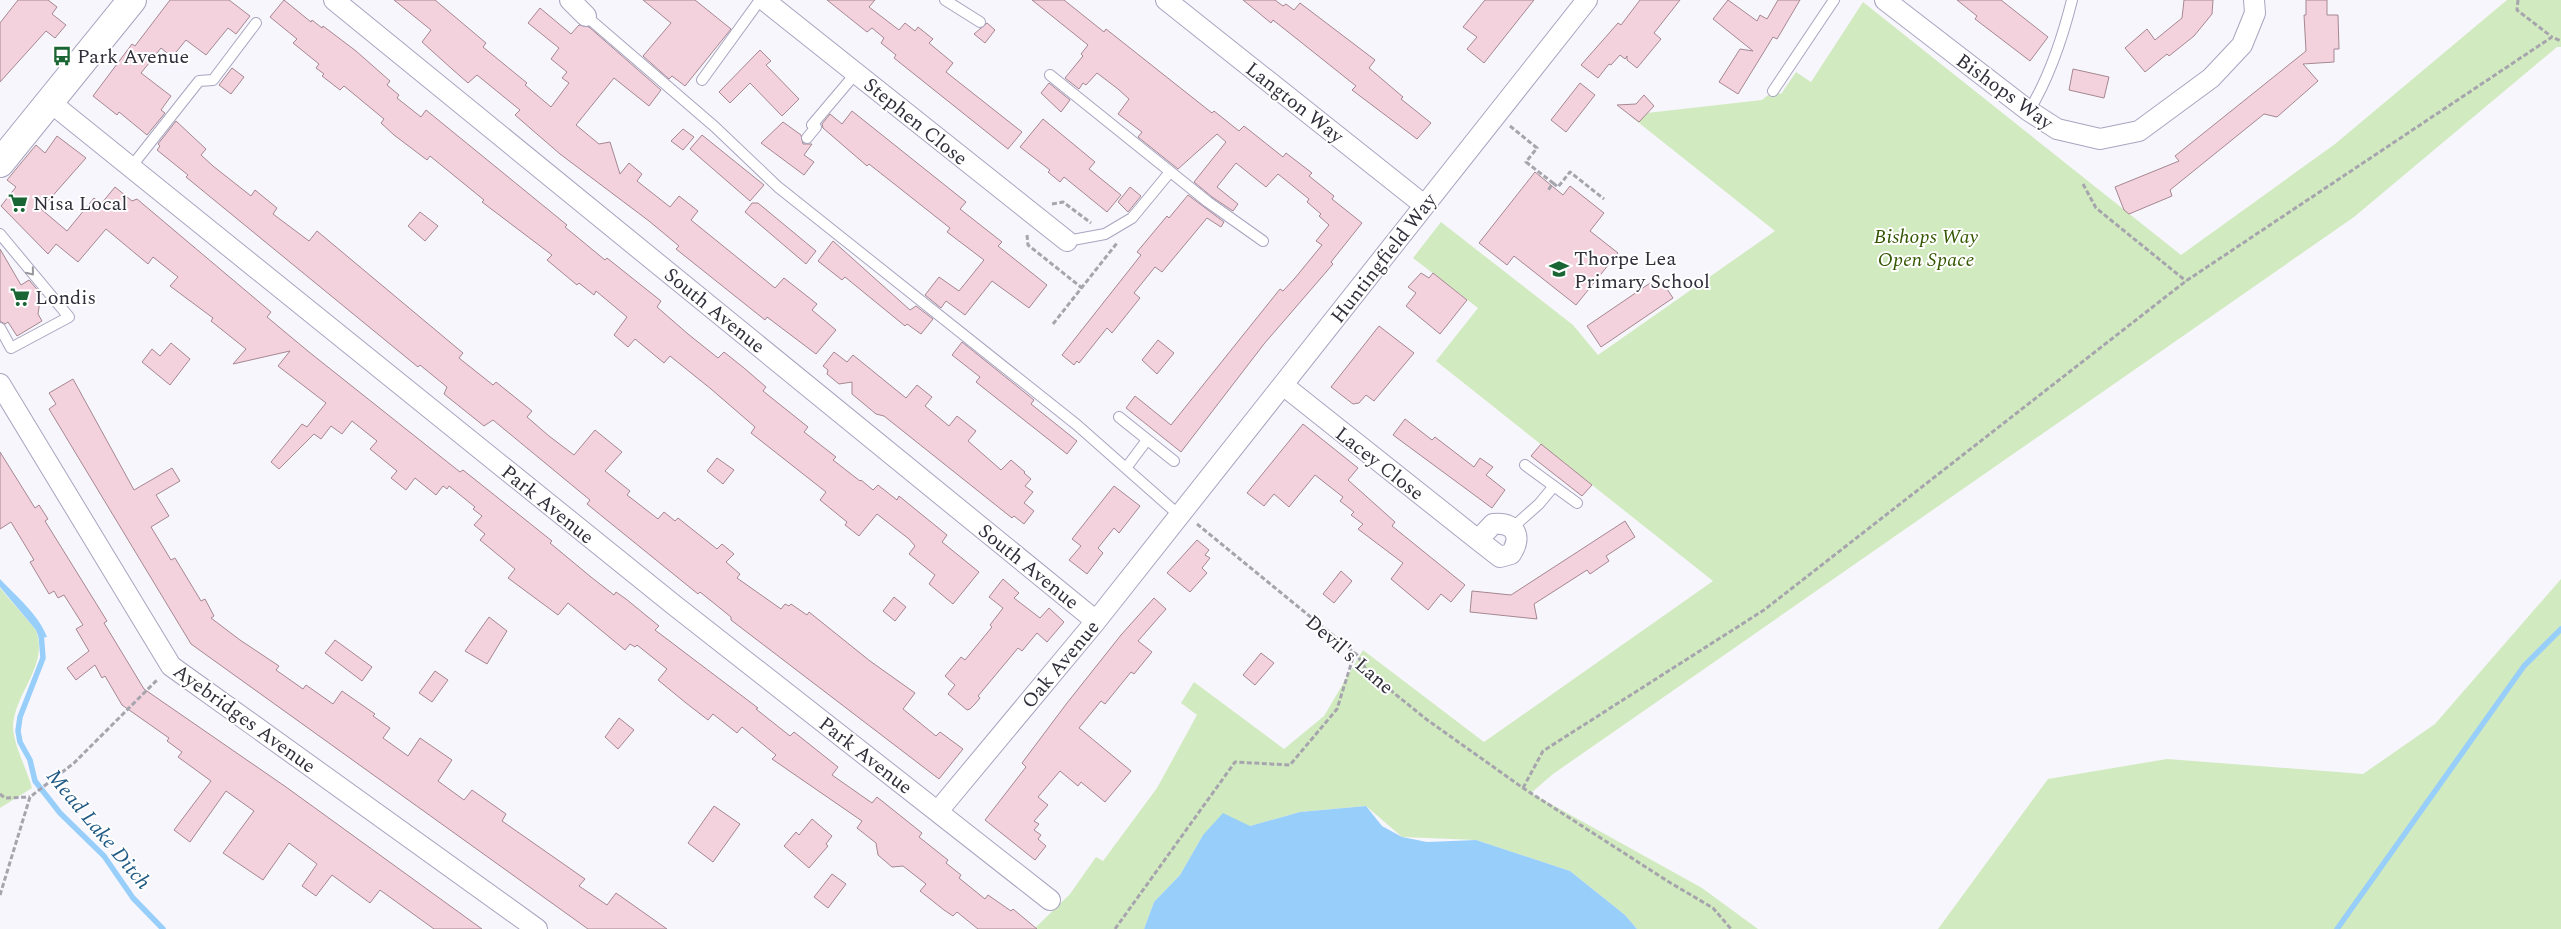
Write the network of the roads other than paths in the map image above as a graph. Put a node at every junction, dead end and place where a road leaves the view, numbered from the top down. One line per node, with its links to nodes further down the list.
1 (132, 0): 20 (main road)
2 (334, 0): 43 (street, South Avenue)
3 (570, 0): 13 (street)
4 (760, 0): 18 (lane)
5 (764, 0): 16 (street, Stephen Close)
6 (945, 0): 14 (lane)
7 (1166, 0): 26 (street, Langton Way)
8 (1587, 0): 26 (street, Huntingfield Way)
9 (1834, 0): 19 (lane)
10 (1885, 0): 21 (street, Bishops Way)
11 (2072, 0): 21 (lane)
12 (2254, 0): 21 (street, Bishops Way)
13 (586, 16): 37 (lane)
14 (980, 22)
15 (256, 23): 24 (lane)
16 (856, 73): 22 (lane); 28 (street, Stephen Close)
17 (1050, 75): 25 (lane)
18 (702, 80)
19 (1773, 91)
20 (50, 102): 23 (main road); 24 (street, Park Avenue)
21 (2029, 111)
22 (807, 138)
23 (0, 163)
24 (131, 167): 44 (street, Park Avenue)
25 (1170, 172): 28 (lane); 29 (lane)
26 (1424, 205): 32 (street, Huntingfield Way)
27 (0, 234): 30 (lane, one-way to 30)
28 (1067, 241)
29 (1263, 241)
30 (0, 328)
31 (0, 384): 46 (street, Ayebridges Avenue)
32 (1283, 385): 40 (street, Huntingfield Way); 42 (street, Lacey Close)
33 (1119, 417): 34 (lane)
34 (1147, 440): 35 (lane); 37 (lane)
35 (1174, 461)
36 (1525, 465): 38 (lane)
37 (1126, 468): 40 (lane)
38 (1554, 486): 39 (lane); 41 (lane)
39 (1577, 503)
40 (1181, 514): 43 (street, Oak Avenue)
41 (1512, 528): 42 (street); 42 (street, Lacey Close)
42 (1478, 540)
43 (1096, 621): 44 (street, Oak Avenue)
44 (938, 811): 45 (street, Park Avenue)
45 (1050, 900)
46 (537, 929)

